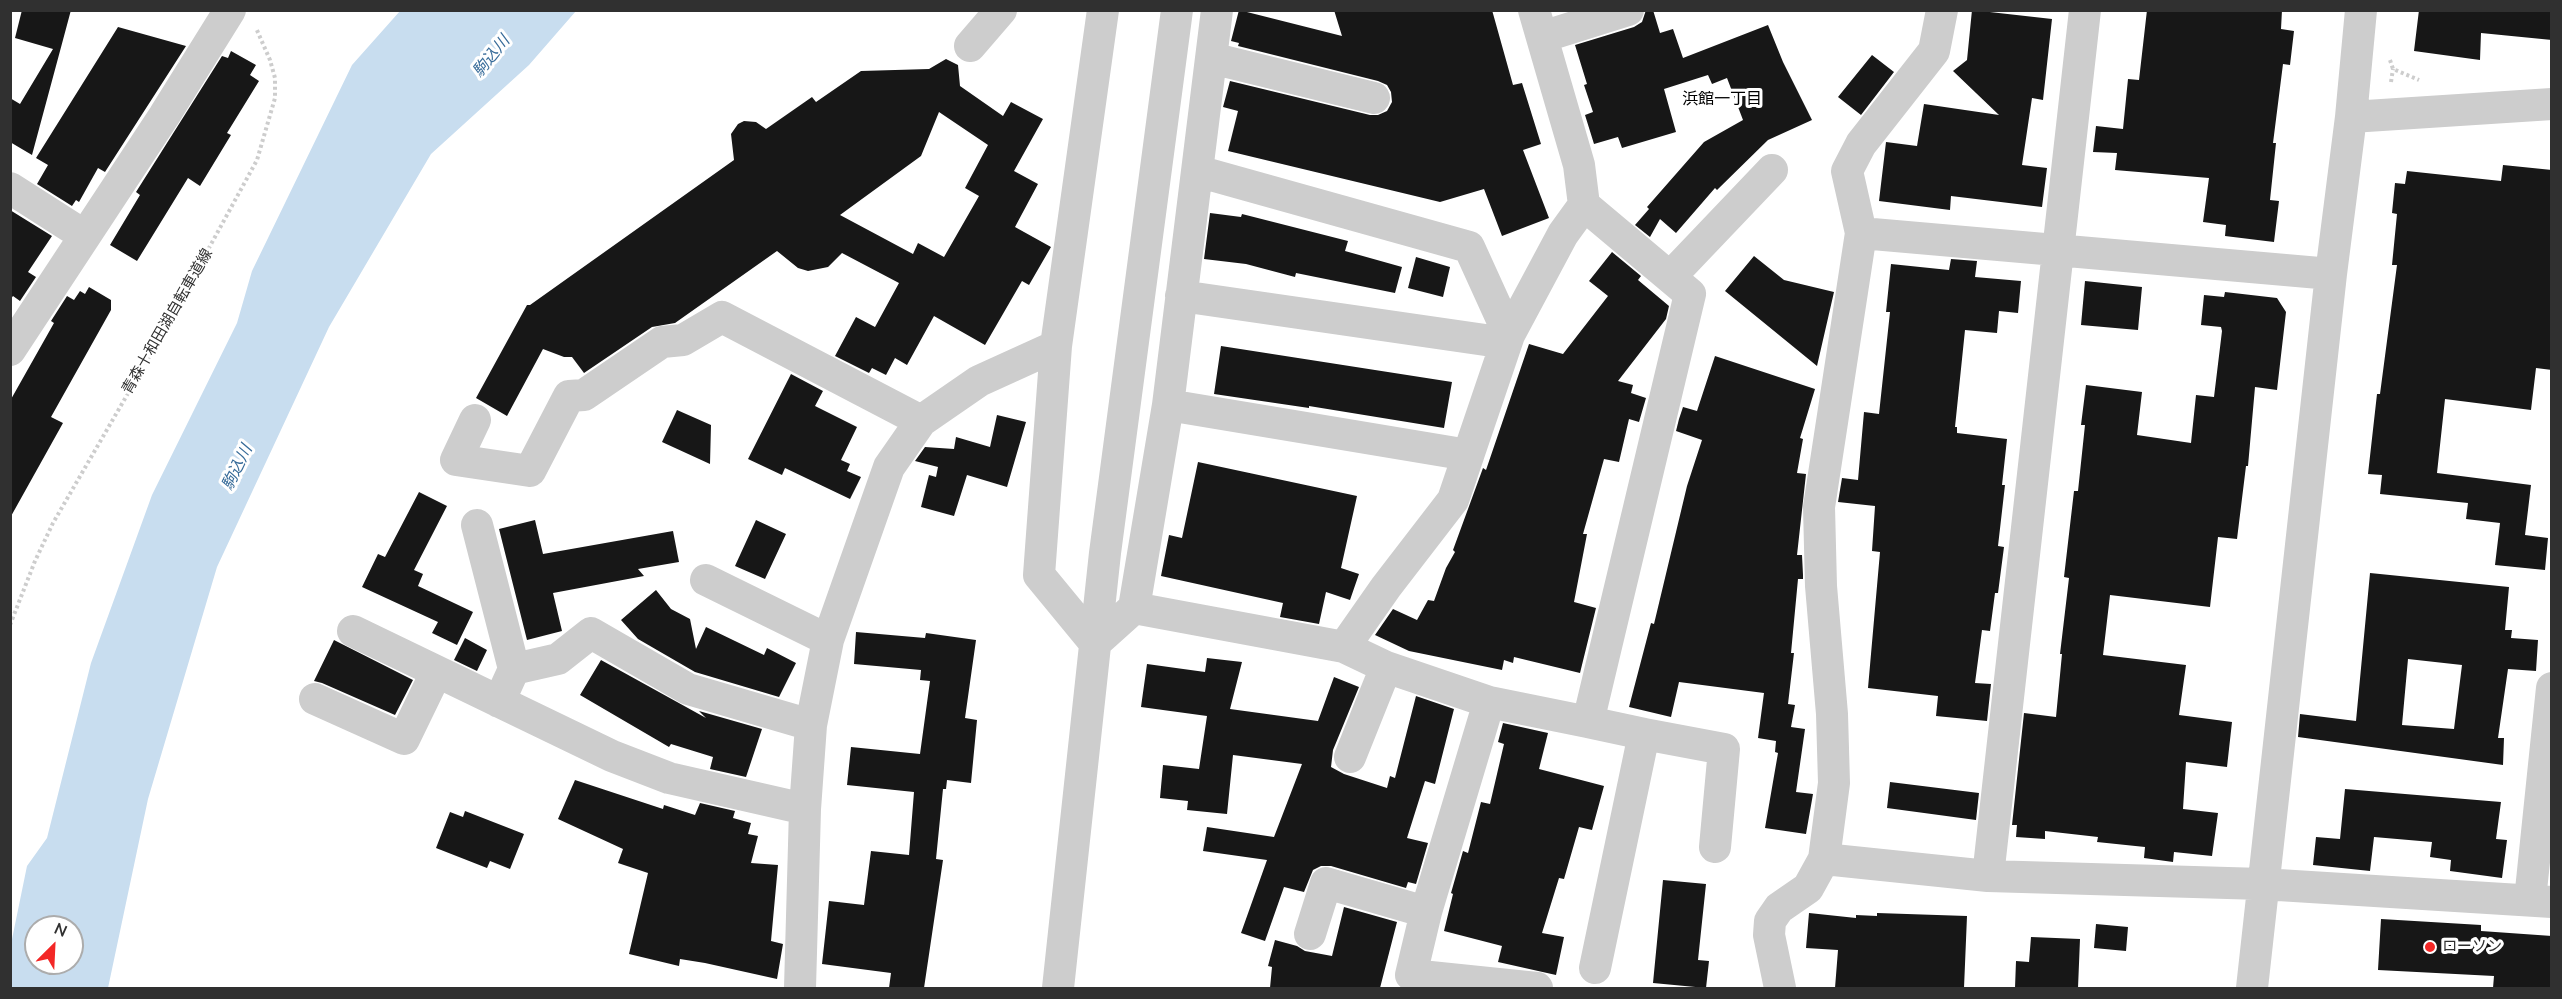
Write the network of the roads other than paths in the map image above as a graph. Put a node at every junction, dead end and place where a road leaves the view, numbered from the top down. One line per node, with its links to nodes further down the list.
1 (1001, 10): 11 (street)
2 (1103, 10): 27 (street)
3 (1178, 10): 38 (street)
4 (1217, 10): 12 (street)
5 (1628, 10): 10 (street)
6 (1942, 10): 20 (street)
7 (2085, 10): 22 (street)
8 (2361, 10): 15 (street)
9 (241, 15): 21 (street)
10 (1538, 24): 19 (street)
11 (970, 46)
12 (1211, 58): 13 (street); 17 (street)
13 (1374, 98)
14 (2552, 104): 15 (street)
15 (2351, 117): 23 (street)
16 (1772, 170): 24 (street)
17 (1197, 171): 25 (street); 26 (street)
18 (10, 188): 21 (street)
19 (1584, 205): 24 (street); 26 (street)
20 (1861, 233): 22 (street); 53 (street)
21 (85, 236): 28 (street)
22 (2058, 250): 23 (street); 54 (street)
23 (2331, 274): 55 (street)
24 (1670, 277): 47 (street)
25 (1180, 296): 26 (street); 29 (street)
26 (1507, 339): 32 (street)
27 (1056, 346): 31 (street); 38 (street)
28 (10, 350)
29 (1168, 405): 32 (street); 35 (street)
30 (475, 420): 31 (street)
31 (921, 422): 37 (street)
32 (1468, 455): 39 (street)
33 (477, 525): 41 (street)
34 (706, 580): 37 (street)
35 (1134, 608): 38 (street); 39 (street)
36 (353, 631): 42 (street)
37 (828, 640): 48 (street)
38 (1095, 643): 61 (street)
39 (1344, 647): 40 (street)
40 (1386, 667): 45 (street); 50 (street)
41 (514, 669): 44 (street); 48 (street)
42 (436, 673): 43 (street); 44 (street)
43 (315, 699)
44 (499, 702): 51 (street)
45 (1489, 702): 47 (street); 57 (street)
46 (2550, 705): 56 (street)
47 (1588, 722): 49 (street)
48 (811, 725): 51 (street)
49 (1644, 734): 52 (street); 59 (street)
50 (1350, 757)
51 (805, 809): 60 (street)
52 (1715, 847)
53 (1824, 859): 54 (street); 63 (street)
54 (1988, 876): 55 (street)
55 (2262, 884): 56 (street); 64 (street)
56 (2541, 901)
57 (1426, 912): 58 (street); 62 (street)
58 (1310, 934)
59 (1595, 968)
60 (800, 988)
61 (1058, 988)
62 (1537, 988)
63 (1780, 988)
64 (2252, 988)

